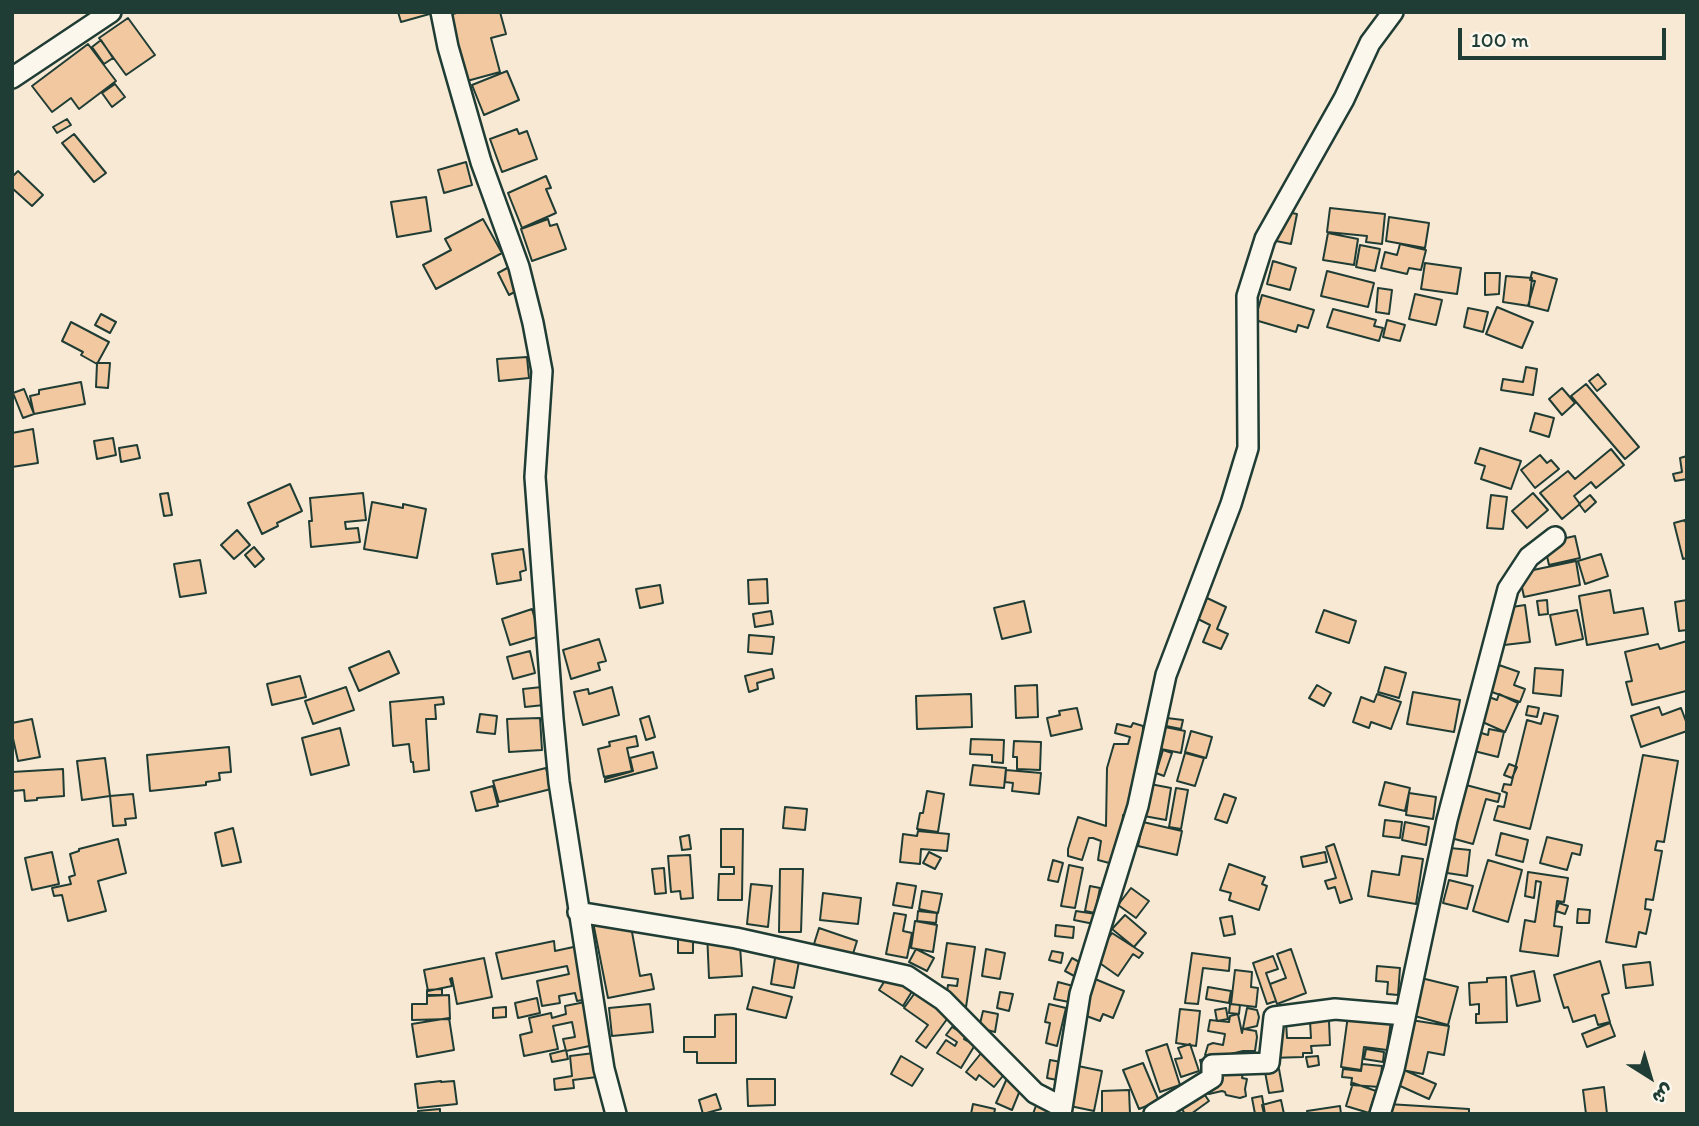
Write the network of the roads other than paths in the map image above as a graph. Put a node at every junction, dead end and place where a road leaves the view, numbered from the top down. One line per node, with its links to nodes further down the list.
1 (111, 12): 4 (street)
2 (442, 12): 6 (street)
3 (1393, 12): 8 (street)
4 (12, 78)
5 (1555, 537): 7 (street)
6 (578, 912): 8 (street); 9 (street)
7 (1405, 1015): 10 (street); 11 (street)
8 (1061, 1110)
9 (614, 1112)
10 (1154, 1114)
11 (1380, 1114)

